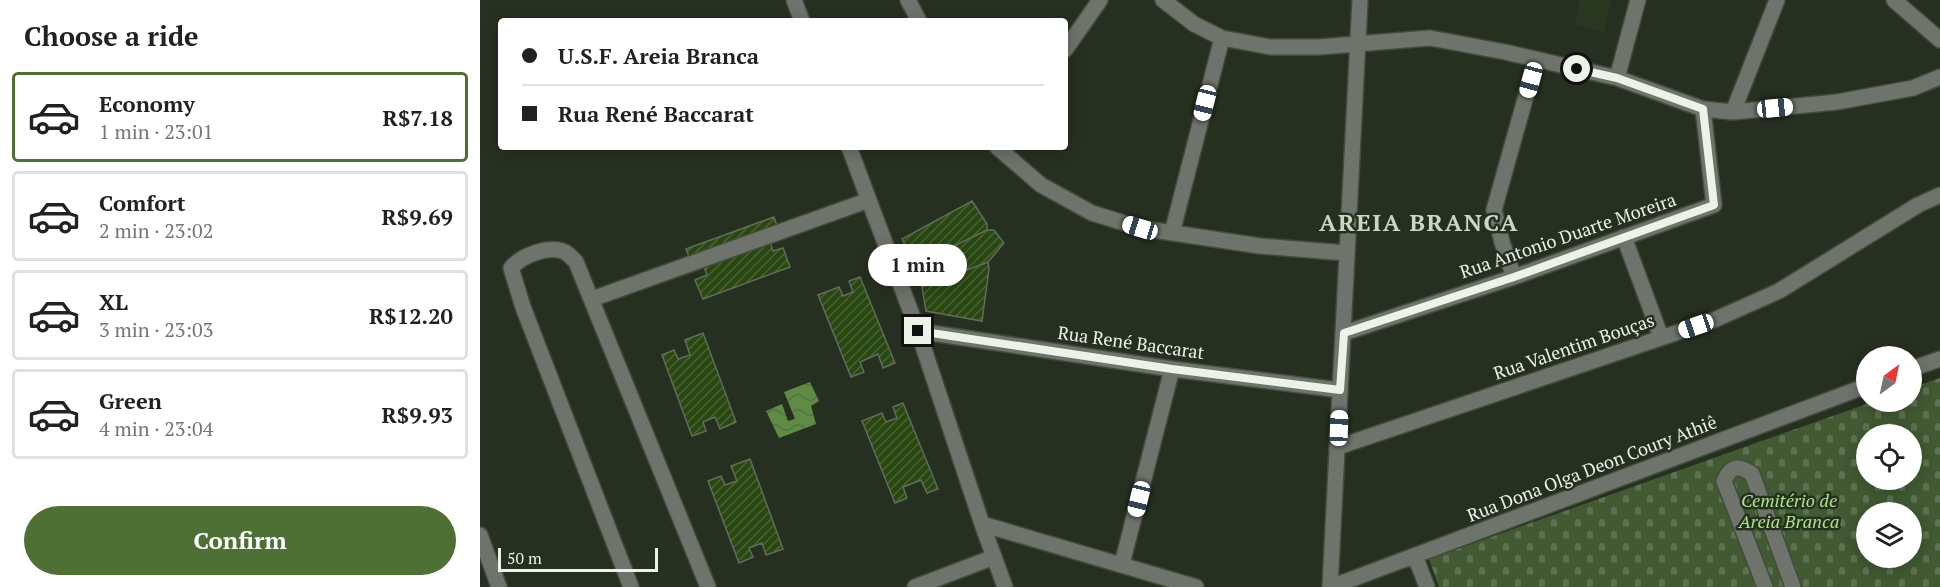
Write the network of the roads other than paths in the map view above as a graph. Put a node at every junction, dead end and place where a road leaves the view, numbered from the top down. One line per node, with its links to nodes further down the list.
1 (794, 0): 9 (street)
2 (908, 0): 10 (street)
3 (1100, 0): 14 (street)
4 (1163, 0): 12 (street)
5 (1359, 0): 13 (street)
6 (1638, 0): 17 (street)
7 (1777, 0): 19 (street)
8 (1894, 0): 11 (street)
9 (801, 18)
10 (917, 18)
11 (1939, 37)
12 (1222, 38): 13 (street); 24 (street)
13 (1359, 44): 15 (street); 26 (street)
14 (1068, 46)
15 (1536, 60): 17 (street); 27 (street)
16 (1940, 77): 19 (street)
17 (1617, 78): 18 (street)
18 (1703, 109): 19 (street); 25 (street, Rua Antonio Duarte Moreira)
19 (1733, 112)
20 (850, 150): 23 (street)
21 (1000, 150): 24 (street)
22 (1940, 195): 31 (street, Rua Valentim Bouças)
23 (869, 201): 28 (street); 29 (street)
24 (1172, 233): 26 (street)
25 (1624, 237): 27 (street, Rua Antonio Duarte Moreira); 31 (street)
26 (1346, 253): 30 (street)
27 (1514, 277): 30 (street, Rua Antonio Duarte Moreira)
28 (592, 300): 46 (street); 47 (street)
29 (918, 331): 34 (street, Rua René Baccarat); 38 (street)
30 (1344, 333): 35 (street)
31 (1661, 338): 37 (street, Rua Valentim Bouças)
32 (1940, 358): 33 (street)
33 (1922, 365)
34 (1172, 369): 35 (street, Rua René Baccarat); 42 (street)
35 (1340, 390): 37 (street)
36 (1856, 390): 40 (street, Rua Dona Olga Deon Coury Athiê)
37 (1338, 447): 50 (street)
38 (981, 524): 41 (street); 42 (street)
39 (480, 535): 45 (street)
40 (1415, 556): 50 (street, Rua Dona Olga Deon Coury Athiê); 51 (street)
41 (994, 557): 48 (street); 49 (street)
42 (1122, 564): 44 (street)
43 (1792, 584): 52 (street); 53 (street)
44 (1188, 586)
45 (499, 587)
46 (631, 587)
47 (708, 587)
48 (915, 587)
49 (1005, 587)
50 (1330, 587)
51 (1427, 587)
52 (1765, 587)
53 (1774, 587)

